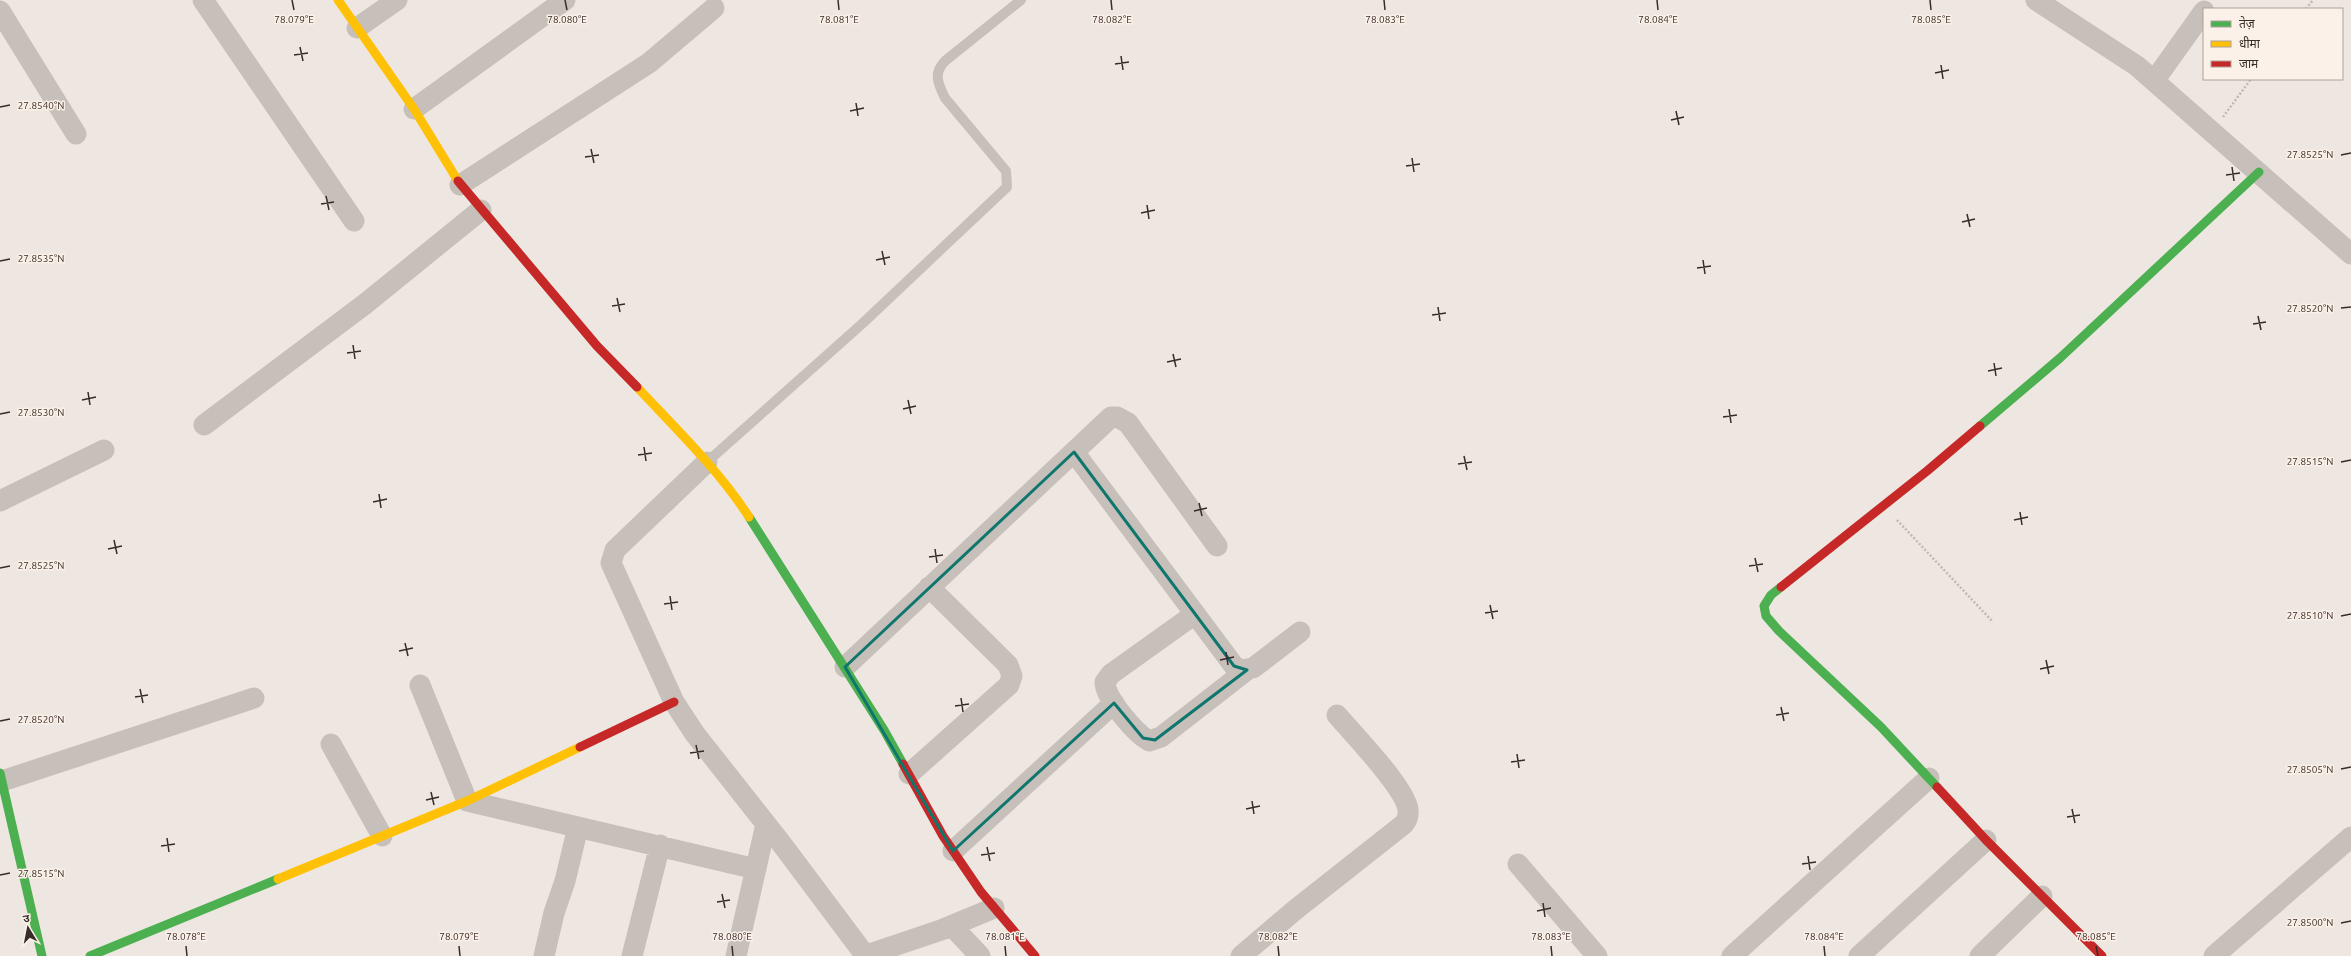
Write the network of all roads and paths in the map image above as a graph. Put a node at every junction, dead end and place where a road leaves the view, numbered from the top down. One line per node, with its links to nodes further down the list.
1 (204, 0): 21 (street)
2 (338, 0): 12 (street)
3 (397, 0): 12 (street)
4 (565, 0): 15 (street)
5 (1021, 0): 26 (lane)
6 (2036, 0): 14 (street)
7 (2313, 0): 9 (path)
8 (714, 8): 19 (street)
9 (2307, 8)
10 (0, 11): 17 (street)
11 (2203, 13): 14 (street)
12 (357, 28): 15 (street)
13 (2251, 80): 16 (path)
14 (2154, 81): 16 (street)
15 (414, 109): 19 (street)
16 (2212, 131): 18 (street)
17 (76, 134)
18 (2259, 172): 22 (street); 28 (street)
19 (460, 185): 20 (street)
20 (481, 210): 23 (street); 26 (street)
21 (354, 222)
22 (2351, 254)
23 (204, 425)
24 (104, 450): 27 (street)
25 (1074, 452): 29 (street); 30 (street); 31 (street)
26 (707, 462): 34 (street); 38 (street)
27 (0, 501)
28 (1884, 505): 32 (path); 44 (street)
29 (1217, 546)
30 (929, 587): 34 (street); 42 (street)
31 (1195, 614): 35 (street); 39 (street)
32 (1993, 622)
33 (1300, 632): 35 (street)
34 (845, 667): 42 (street)
35 (1247, 670): 39 (street)
36 (420, 685): 45 (street)
37 (254, 698): 43 (street)
38 (674, 702): 45 (street); 46 (street)
39 (1114, 704): 52 (street)
40 (1337, 715): 66 (street)
41 (331, 744): 48 (street)
42 (909, 774): 52 (street)
43 (1, 777): 59 (street)
44 (1929, 778): 50 (street); 68 (street)
45 (467, 801): 47 (street); 48 (street)
46 (766, 824): 54 (street); 63 (street)
47 (578, 827): 51 (street); 61 (street)
48 (382, 836): 60 (street)
49 (2351, 837): 72 (street)
50 (1986, 840): 55 (street); 69 (street)
51 (660, 845): 54 (street); 62 (street)
52 (954, 851): 56 (street)
53 (1518, 864): 67 (street)
54 (756, 869): 58 (street)
55 (2042, 896): 70 (street); 71 (street)
56 (994, 908): 57 (street); 65 (street)
57 (952, 926): 63 (street); 64 (street)
58 (740, 955)
59 (42, 956)
60 (90, 956)
61 (544, 956)
62 (632, 956)
63 (864, 956)
64 (980, 956)
65 (1035, 956)
66 (1241, 956)
67 (1597, 956)
68 (1732, 956)
69 (1860, 956)
70 (1980, 956)
71 (2102, 956)
72 (2214, 956)

